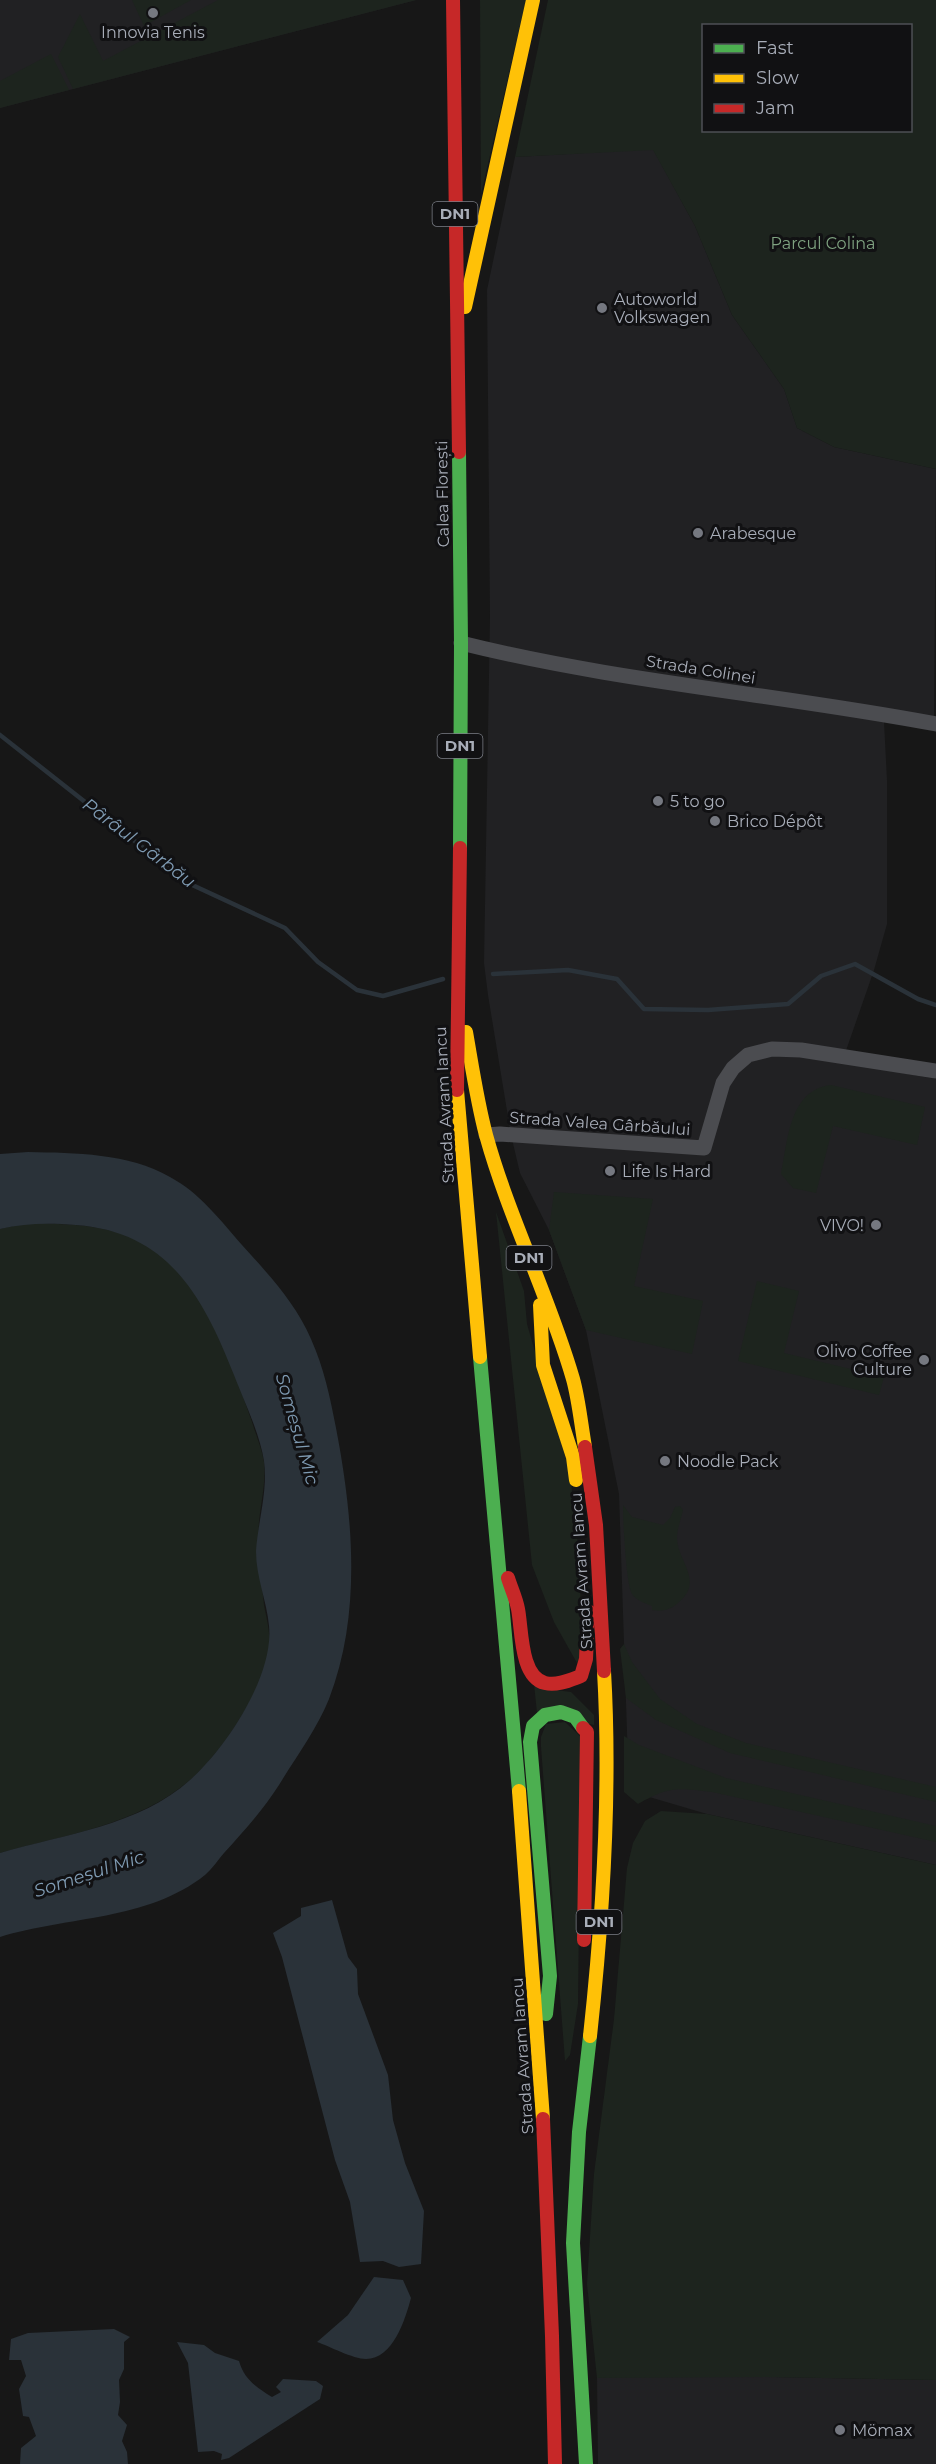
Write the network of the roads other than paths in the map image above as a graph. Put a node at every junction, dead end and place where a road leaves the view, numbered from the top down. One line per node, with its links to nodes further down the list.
1 (453, 0): 3 (main road, Calea Florești / DN1)
2 (533, 0): 3 (main road)
3 (457, 347): 4 (main road, Calea Florești / DN1)
4 (461, 643): 5 (street, Strada Colinei); 6 (main road, Calea Florești / DN1)
5 (936, 724)
6 (459, 985): 8 (main road, Strada Avram Iancu / DN1); 10 (main road, Strada Avram Iancu / DN1)
7 (936, 1071): 8 (street, Strada Valea Gârbăului)
8 (486, 1135): 9 (main road, Strada Avram Iancu / DN1)
9 (539, 1283): 10 (main road); 11 (main road, Strada Avram Iancu / DN1)
10 (497, 1549): 12 (main road, Strada Avram Iancu / DN1)
11 (592, 2016): 12 (main road); 14 (main road, Strada Avram Iancu / DN1)
12 (540, 2071): 13 (main road, Strada Avram Iancu / DN1)
13 (555, 2464)
14 (586, 2464)

